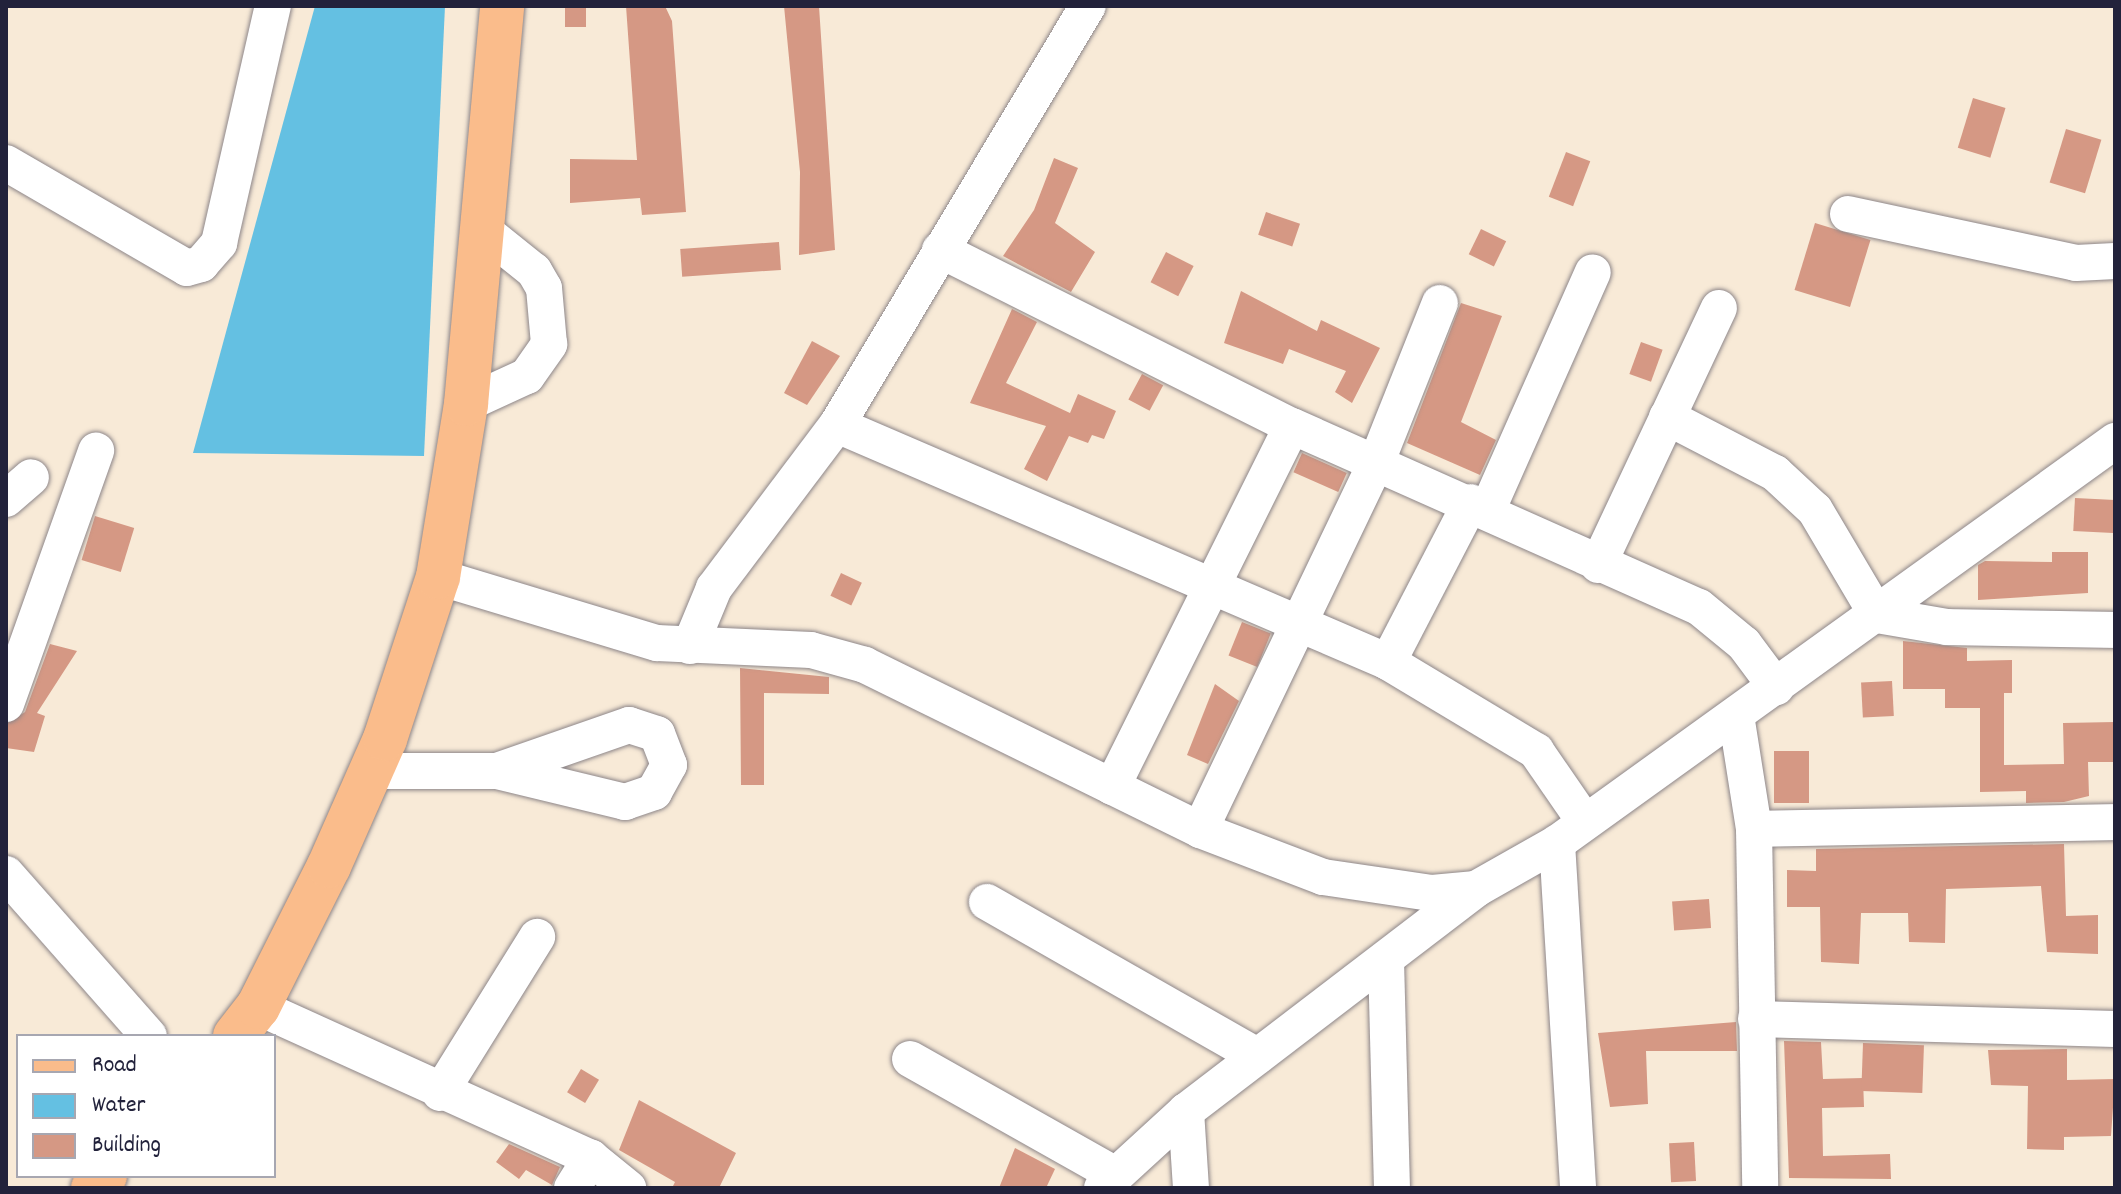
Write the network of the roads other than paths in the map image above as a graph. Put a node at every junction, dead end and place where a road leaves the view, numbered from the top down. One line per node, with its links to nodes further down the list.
1 (273, 6): 4 (street)
2 (502, 6): 6 (main road)
3 (1088, 6): 7 (street)
4 (6, 163)
5 (1848, 214): 8 (street)
6 (483, 230): 12 (main road); 12 (street)
7 (940, 250): 14 (street); 15 (street)
8 (2115, 261)
9 (1593, 272): 19 (street)
10 (1440, 303): 18 (street)
11 (1719, 308): 13 (street)
12 (466, 404): 21 (main road)
13 (1667, 417): 20 (street); 23 (street)
14 (837, 425): 22 (street); 26 (street)
15 (1292, 426): 18 (street); 22 (street)
16 (2115, 441): 23 (street)
17 (96, 451): 29 (street)
18 (1377, 461): 19 (street); 24 (street)
19 (1479, 506): 20 (street); 27 (street)
20 (1598, 565): 28 (street)
21 (438, 577): 26 (street); 31 (main road)
22 (1217, 585): 24 (street); 33 (street)
23 (1877, 615): 25 (street); 28 (street)
24 (1302, 622): 27 (street); 36 (street)
25 (2115, 630)
26 (690, 646): 33 (street)
27 (1388, 662): 37 (street)
28 (1776, 687): 30 (street)
29 (6, 704)
30 (1736, 715): 35 (street); 37 (street)
31 (371, 771): 32 (street); 44 (main road)
32 (497, 771)
33 (1112, 787): 36 (street)
34 (2115, 822): 35 (street)
35 (1754, 829): 43 (street)
36 (1200, 830): 39 (street)
37 (1571, 832): 39 (street); 56 (street)
38 (6, 874): 46 (street)
39 (1476, 889): 42 (street)
40 (987, 902): 47 (street)
41 (537, 937): 49 (street)
42 (1386, 960): 47 (street); 55 (street)
43 (1756, 1019): 45 (street); 57 (street)
44 (246, 1021): 49 (street)
45 (2115, 1029)
46 (147, 1034)
47 (1257, 1056): 50 (street)
48 (910, 1059): 52 (street)
49 (440, 1093): 51 (street)
50 (1186, 1111): 52 (street); 54 (street)
51 (582, 1173): 53 (street)
52 (1109, 1182)
53 (628, 1188)
54 (1191, 1188)
55 (1392, 1188)
56 (1578, 1188)
57 (1760, 1188)

